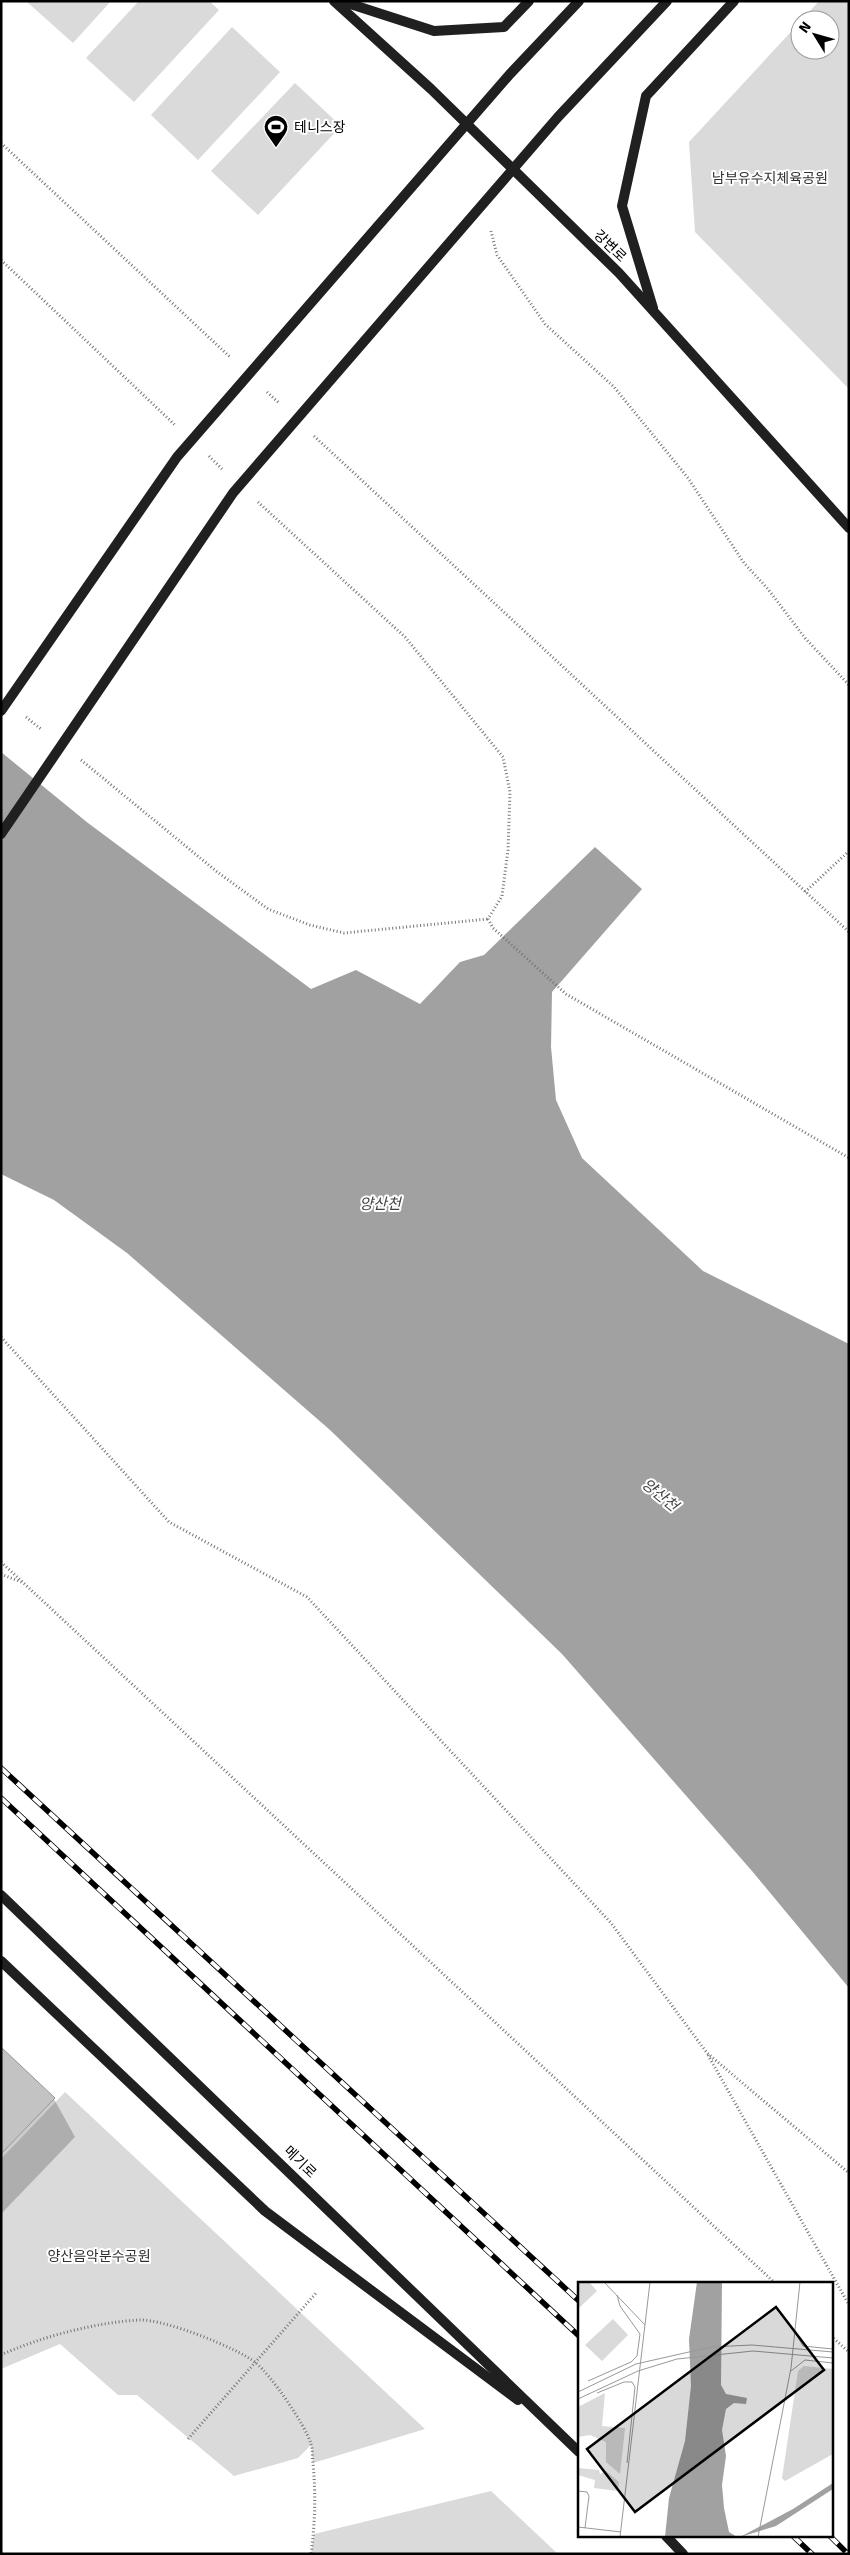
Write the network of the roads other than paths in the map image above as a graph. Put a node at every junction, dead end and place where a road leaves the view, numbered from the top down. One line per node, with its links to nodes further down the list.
1 (334, 1): 7 (street, 강변로)
2 (341, 1): 3 (street)
3 (529, 1)
4 (579, 1): 9 (street, bridge)
5 (667, 1): 10 (street, bridge)
6 (734, 1): 7 (street)
7 (654, 311): 8 (street, 강변로)
8 (849, 528)
9 (1, 711)
10 (1, 834)
11 (1, 1895): 13 (street, 메기로)
12 (1, 1960): 13 (street)
13 (551, 2425): 14 (street, 메기로)
14 (578, 2451)
15 (668, 2538): 16 (street)
16 (683, 2554)

